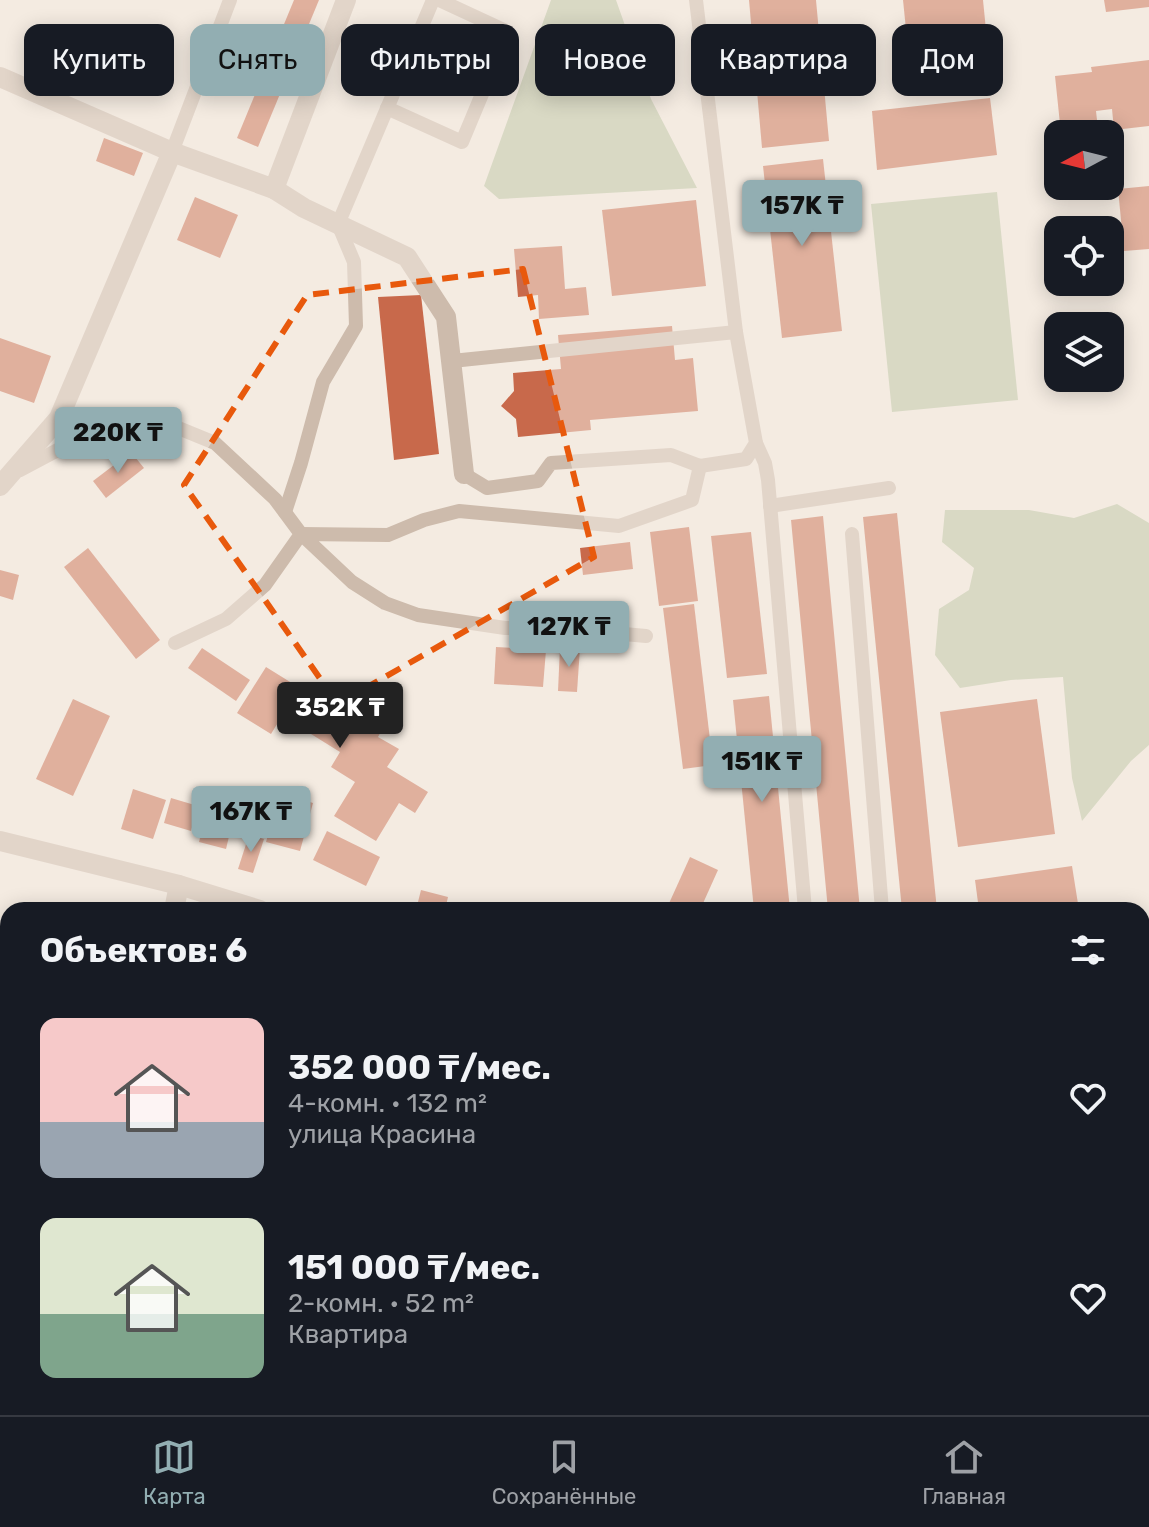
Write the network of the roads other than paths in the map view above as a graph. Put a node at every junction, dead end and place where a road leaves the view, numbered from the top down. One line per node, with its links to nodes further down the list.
1 (230, 0): 7 (lane)
2 (346, 0): 8 (street)
3 (436, 0): 6 (lane); 6 (lane)
4 (696, 0): 10 (lane)
5 (0, 77): 7 (street)
6 (387, 108): 9 (lane)
7 (172, 152): 8 (street); 15 (street)
8 (274, 189): 9 (street)
9 (338, 224): 11 (street); 18 (lane)
10 (736, 332): 11 (lane); 12 (lane)
11 (452, 361): 14 (street)
12 (756, 443): 13 (lane); 17 (lane)
13 (700, 466): 14 (lane); 19 (lane)
14 (464, 474)
15 (4, 481): 18 (lane)
16 (889, 488): 17 (lane)
17 (770, 506): 27 (lane)
18 (285, 512): 19 (lane)
19 (301, 534): 21 (lane); 22 (lane)
20 (852, 534): 28 (lane)
21 (646, 636)
22 (175, 643)
23 (0, 841): 24 (street)
24 (179, 885): 25 (street); 26 (street)
25 (176, 902)
26 (234, 902)
27 (804, 902)
28 (881, 902)

